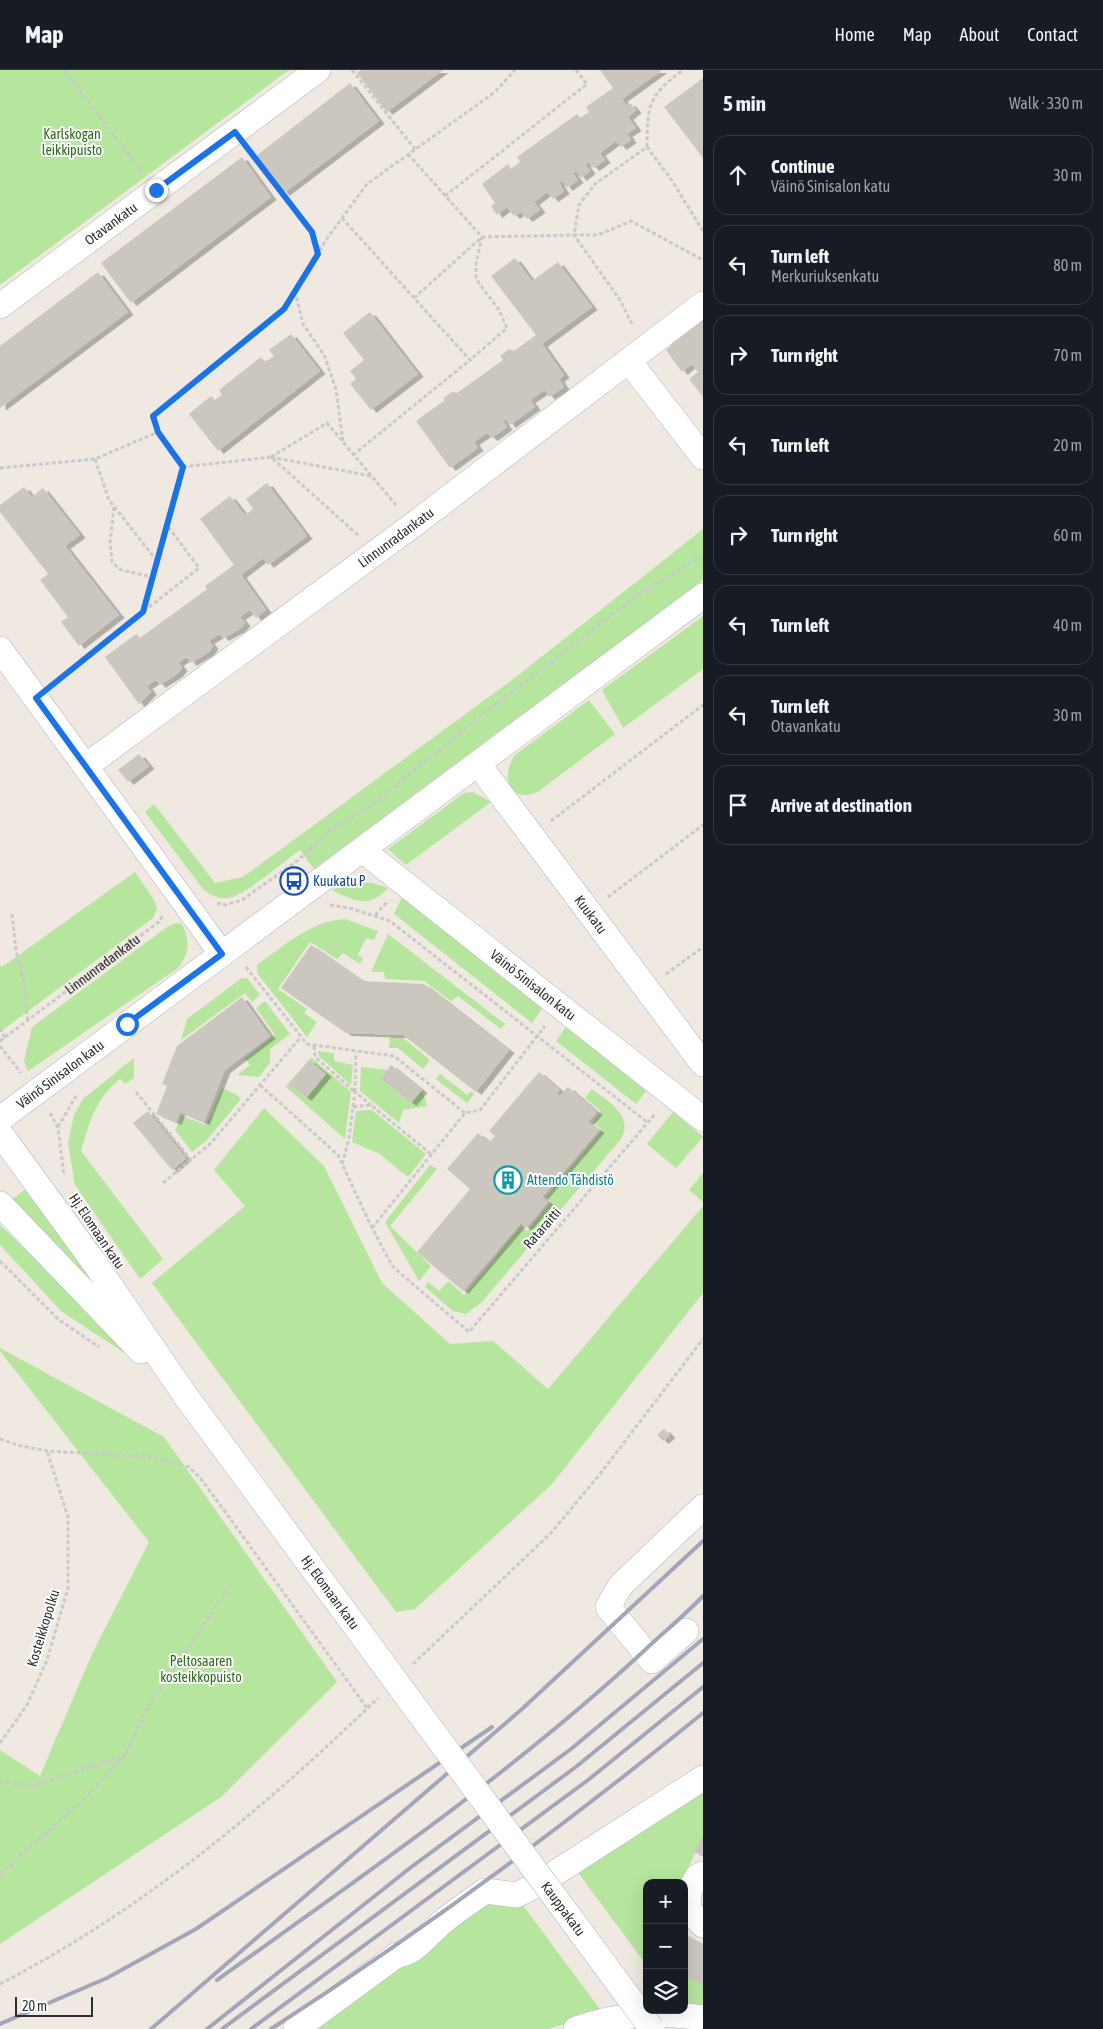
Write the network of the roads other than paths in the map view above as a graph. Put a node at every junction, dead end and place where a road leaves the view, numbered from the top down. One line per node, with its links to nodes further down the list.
1 (318, 70): 3 (street, Otavankatu)
2 (703, 304): 4 (street, Linnunradankatu)
3 (0, 306)
4 (637, 355): 5 (street); 9 (street, Linnunradankatu)
5 (703, 457)
6 (703, 596): 8 (street, Väinö Sinisalon katu)
7 (0, 649): 9 (street)
8 (478, 764): 10 (street, Väinö Sinisalon katu); 12 (street, Kuukatu)
9 (86, 766): 11 (street)
10 (362, 850): 11 (street, Väinö Sinisalon katu); 14 (street, Väinö Sinisalon katu)
11 (222, 954): 13 (street, Väinö Sinisalon katu)
12 (703, 1064)
13 (0, 1119)
14 (703, 1119)
15 (0, 1133): 17 (street, Hj. Elomaan katu)
16 (0, 1204): 17 (street, Hj. Elomaan katu)
17 (185, 1395): 21 (street, Hj. Elomaan katu, bridge)
18 (703, 1507): 19 (street)
19 (686, 1631)
20 (703, 1778): 25 (street)
21 (474, 1789): 27 (street, Kauppakatu, bridge)
22 (703, 1874): 23 (street)
23 (703, 1925)
24 (703, 2018): 26 (street)
25 (296, 2029)
26 (576, 2029)
27 (652, 2029)

